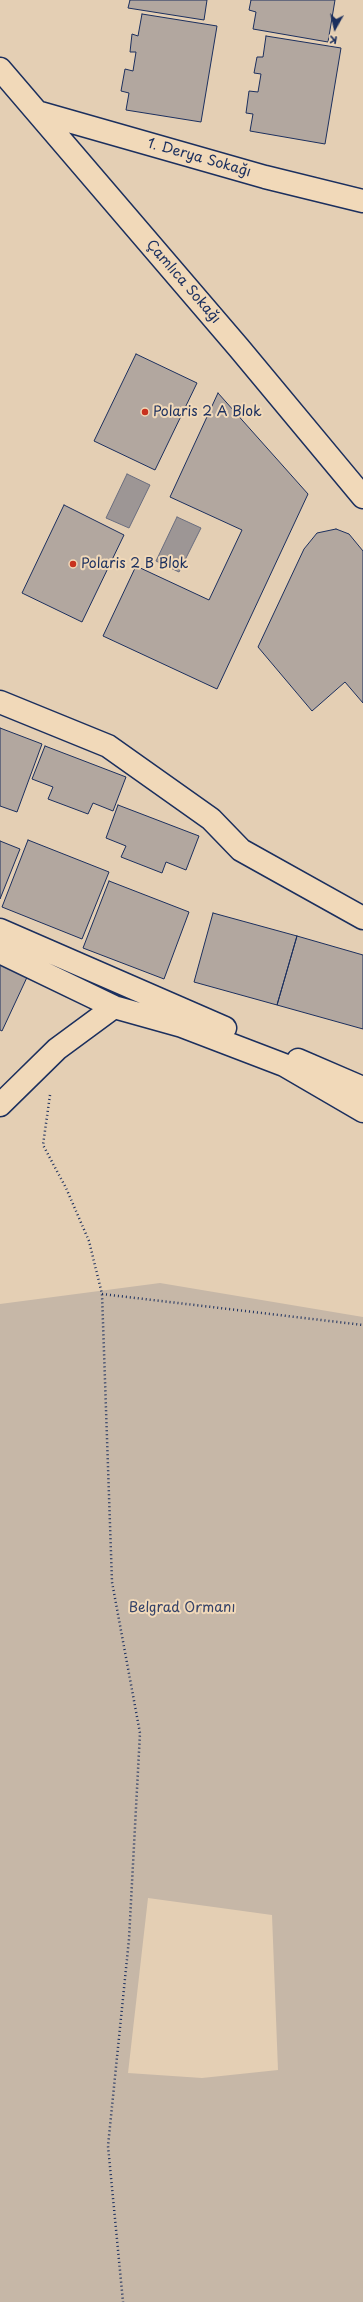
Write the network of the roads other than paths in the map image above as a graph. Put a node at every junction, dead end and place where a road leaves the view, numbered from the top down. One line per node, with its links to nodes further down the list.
1 (0, 69): 2 (street, Çamlıca Sokağı)
2 (37, 112): 3 (street, 1. Derya Sokağı); 4 (street, Çamlıca Sokağı)
3 (363, 201)
4 (363, 497)
5 (0, 702): 6 (street)
6 (363, 918)
7 (0, 930): 10 (street)
8 (0, 952): 9 (street)
9 (114, 1007): 11 (street); 12 (street)
10 (363, 1088)
11 (0, 1105)
12 (363, 1111)

